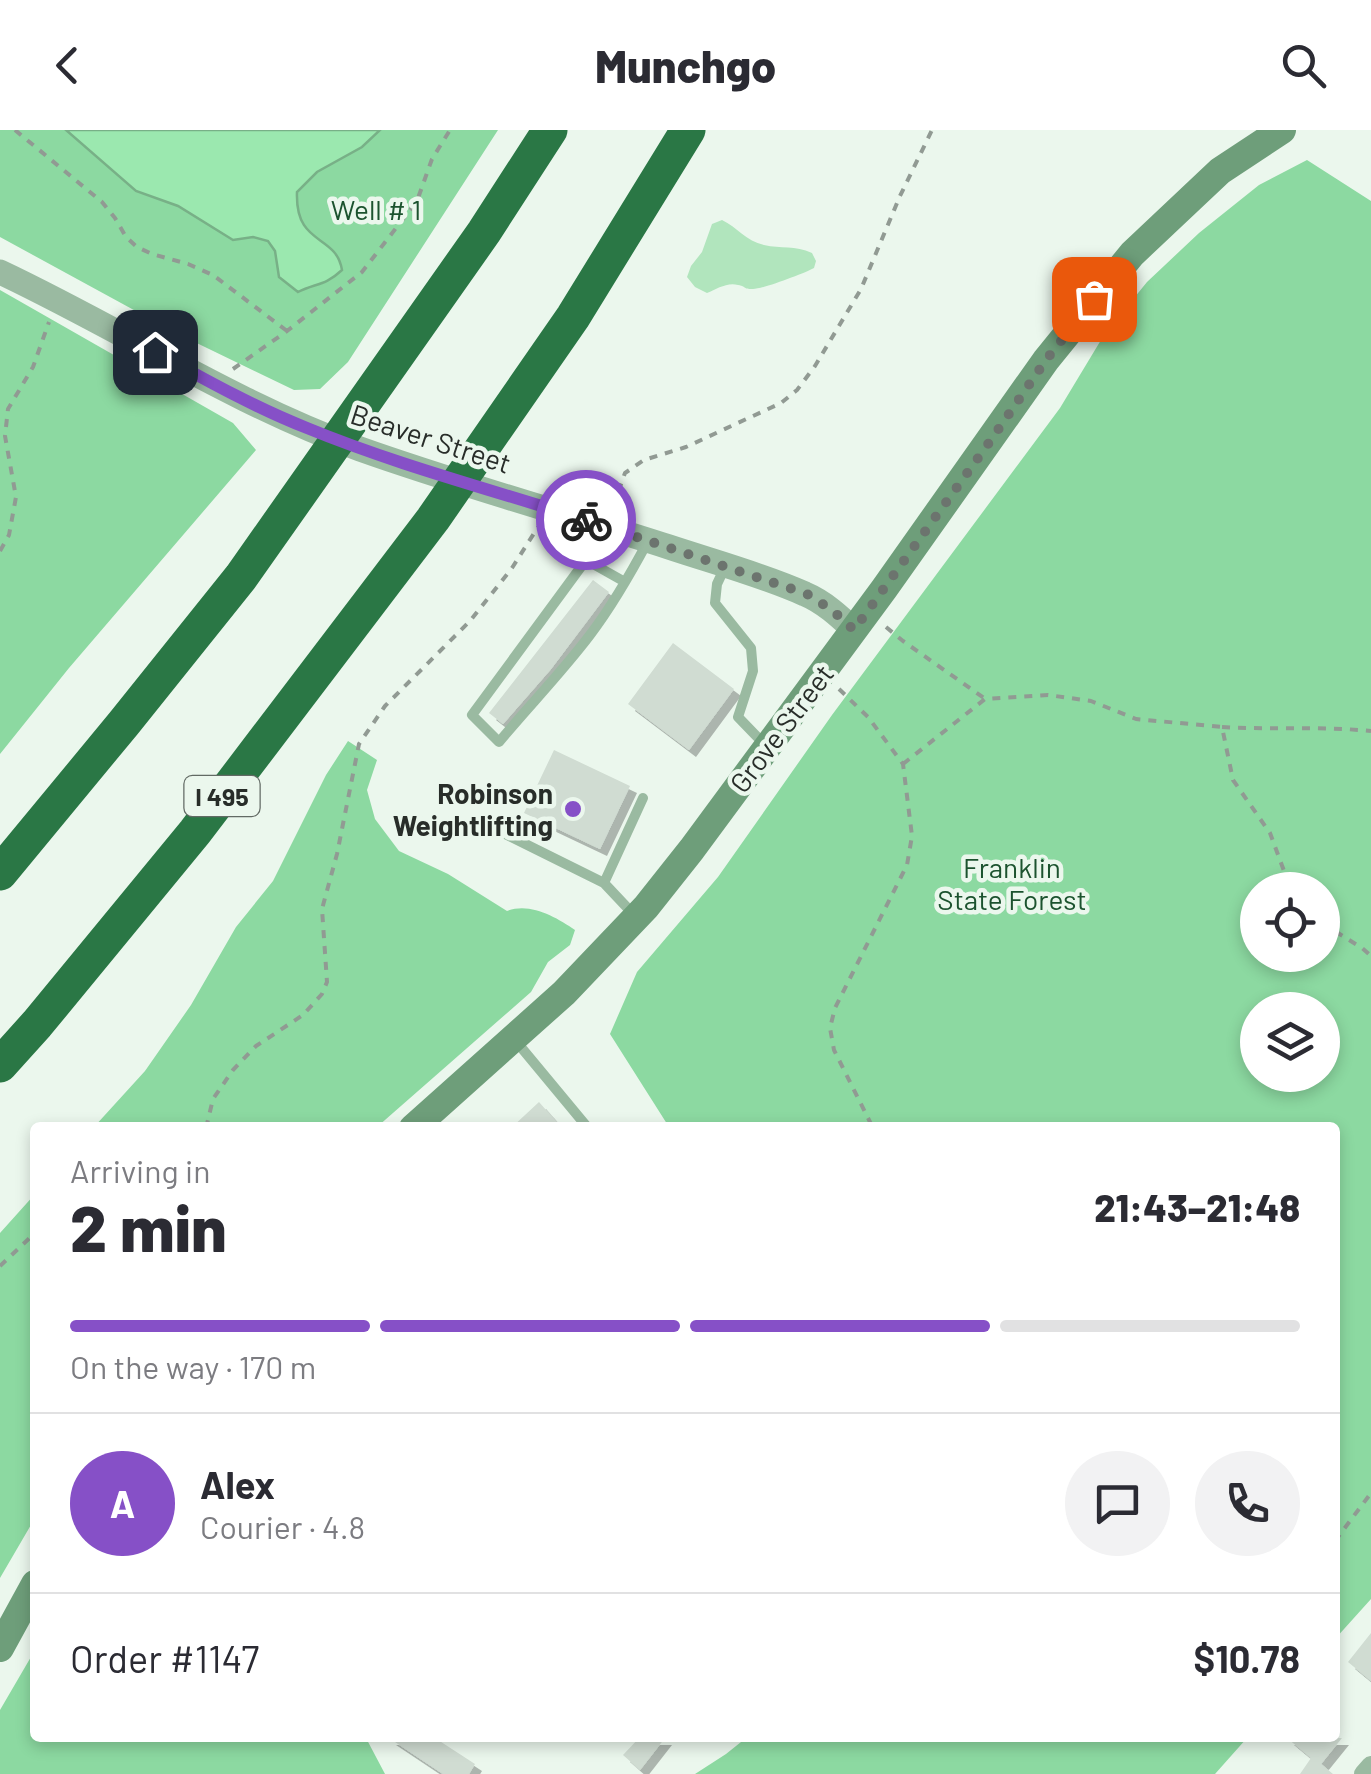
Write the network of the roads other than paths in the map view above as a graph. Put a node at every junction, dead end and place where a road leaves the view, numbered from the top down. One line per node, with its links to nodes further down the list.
1 (550, 130): 12 (highway)
2 (688, 130): 16 (highway, I 495)
3 (1282, 130): 8 (main road, Grove Street)
4 (0, 272): 5 (street, Beaver Street)
5 (649, 540): 6 (street, Beaver Street); 7 (lane)
6 (726, 566): 8 (street, Beaver Street); 9 (lane)
7 (625, 582): 7 (lane)
8 (861, 620): 9 (main road, Grove Street)
9 (767, 746): 14 (main road, Grove Street)
10 (643, 798): 13 (lane)
11 (489, 826): 13 (lane)
12 (0, 873)
13 (604, 883): 14 (lane)
14 (637, 918): 15 (main road, Grove Street)
15 (514, 1039): 17 (main road, Grove Street); 18 (lane)
16 (0, 1065)
17 (420, 1122)
18 (583, 1122)
19 (30, 1593): 20 (main road)
20 (0, 1648)
21 (1371, 1766): 22 (street)
22 (1364, 1774)

